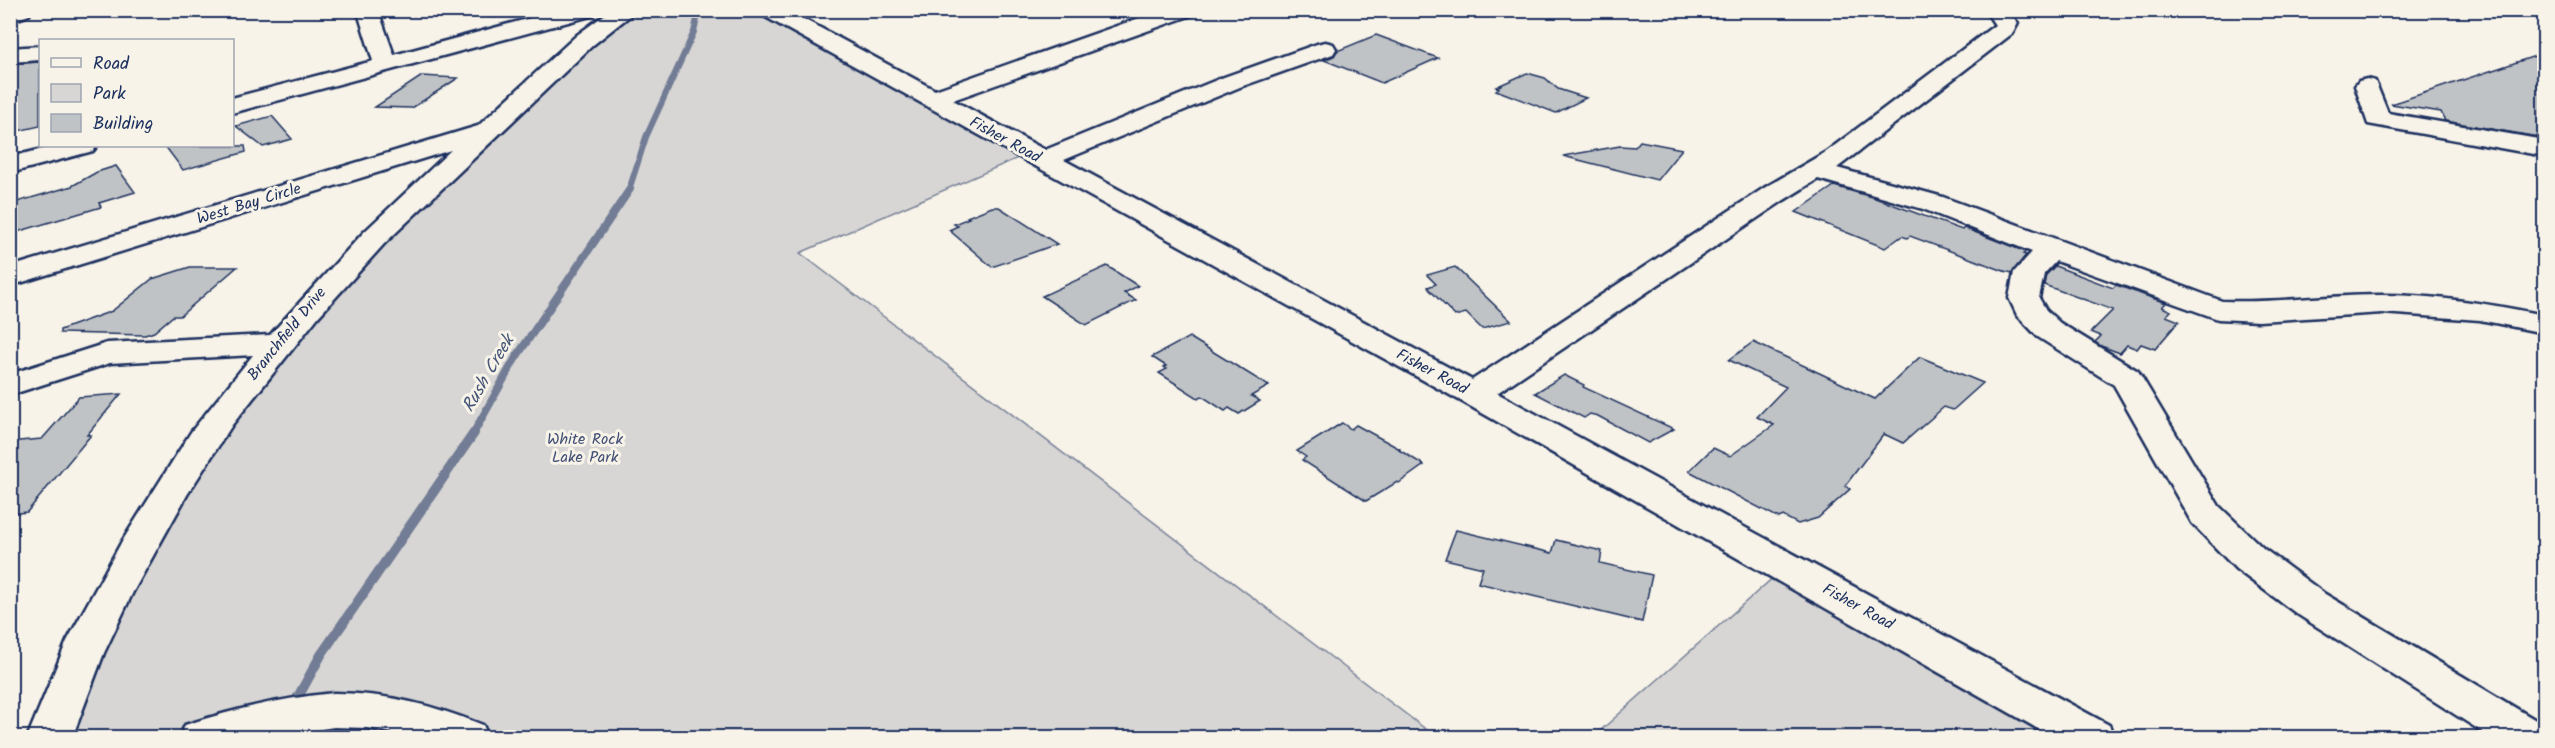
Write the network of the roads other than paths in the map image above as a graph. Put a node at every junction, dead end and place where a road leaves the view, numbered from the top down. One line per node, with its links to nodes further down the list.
1 (21, 10): 8 (street)
2 (364, 10): 12 (street)
3 (586, 10): 12 (street)
4 (627, 10): 16 (street, Branchfield Drive)
5 (1184, 10): 14 (street)
6 (1995, 10): 21 (street)
7 (774, 11): 14 (street, Fisher Road)
8 (10, 16)
9 (1325, 49): 20 (street)
10 (39, 53): 11 (street)
11 (10, 55)
12 (385, 64): 15 (street)
13 (2367, 86): 18 (street)
14 (933, 99): 20 (street, Fisher Road)
15 (234, 104)
16 (487, 130): 23 (street, West Bay Circle); 25 (street, Branchfield Drive)
17 (77, 147): 19 (street)
18 (2544, 147)
19 (16, 156)
20 (1042, 160): 27 (street, Fisher Road)
21 (1815, 170): 22 (street); 27 (street)
22 (2051, 249): 24 (street); 32 (street)
23 (10, 277)
24 (2544, 324)
25 (277, 344): 26 (street); 28 (street, Branchfield Drive)
26 (10, 386)
27 (1473, 394): 31 (street, Fisher Road)
28 (49, 738)
29 (201, 738): 30 (street)
30 (467, 738)
31 (2093, 738)
32 (2529, 738)

